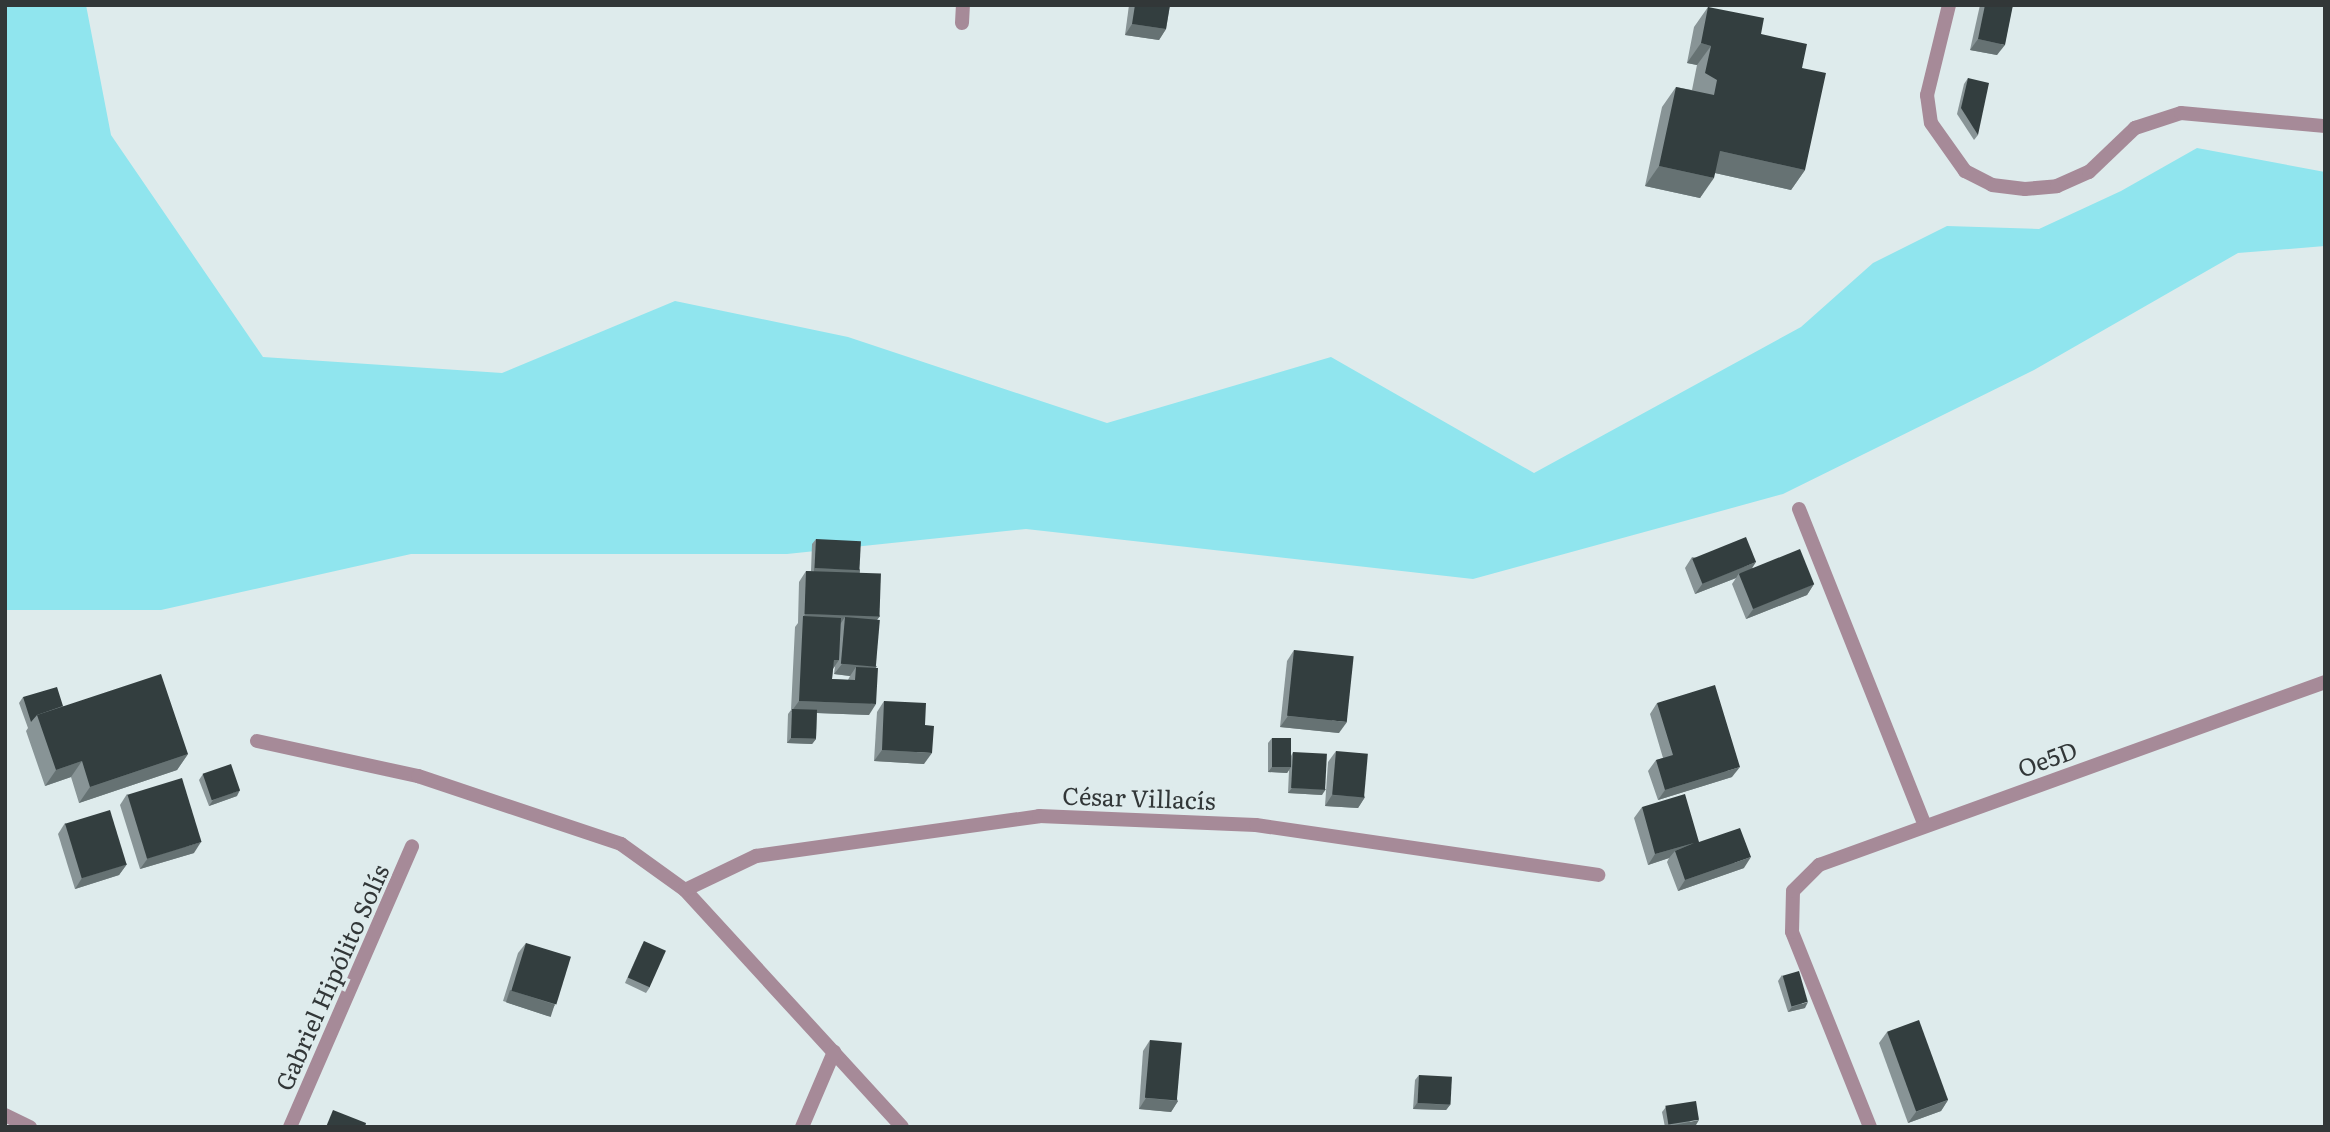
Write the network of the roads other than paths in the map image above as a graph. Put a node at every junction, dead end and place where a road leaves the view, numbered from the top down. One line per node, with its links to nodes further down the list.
1 (963, 5): 3 (street)
2 (1949, 5): 4 (street)
3 (962, 23)
4 (2325, 126)
5 (1799, 509): 8 (street)
6 (2325, 682): 8 (street, Oe5D)
7 (257, 741): 11 (street)
8 (1925, 826): 18 (street, Oe5D)
9 (412, 846): 15 (street, Gabriel Hipólito Solís)
10 (1598, 874): 11 (street, César Villacís)
11 (685, 890): 12 (street)
12 (834, 1052): 16 (street); 17 (street)
13 (5, 1115): 14 (street)
14 (30, 1127)
15 (290, 1127)
16 (802, 1127)
17 (902, 1127)
18 (1870, 1127)

